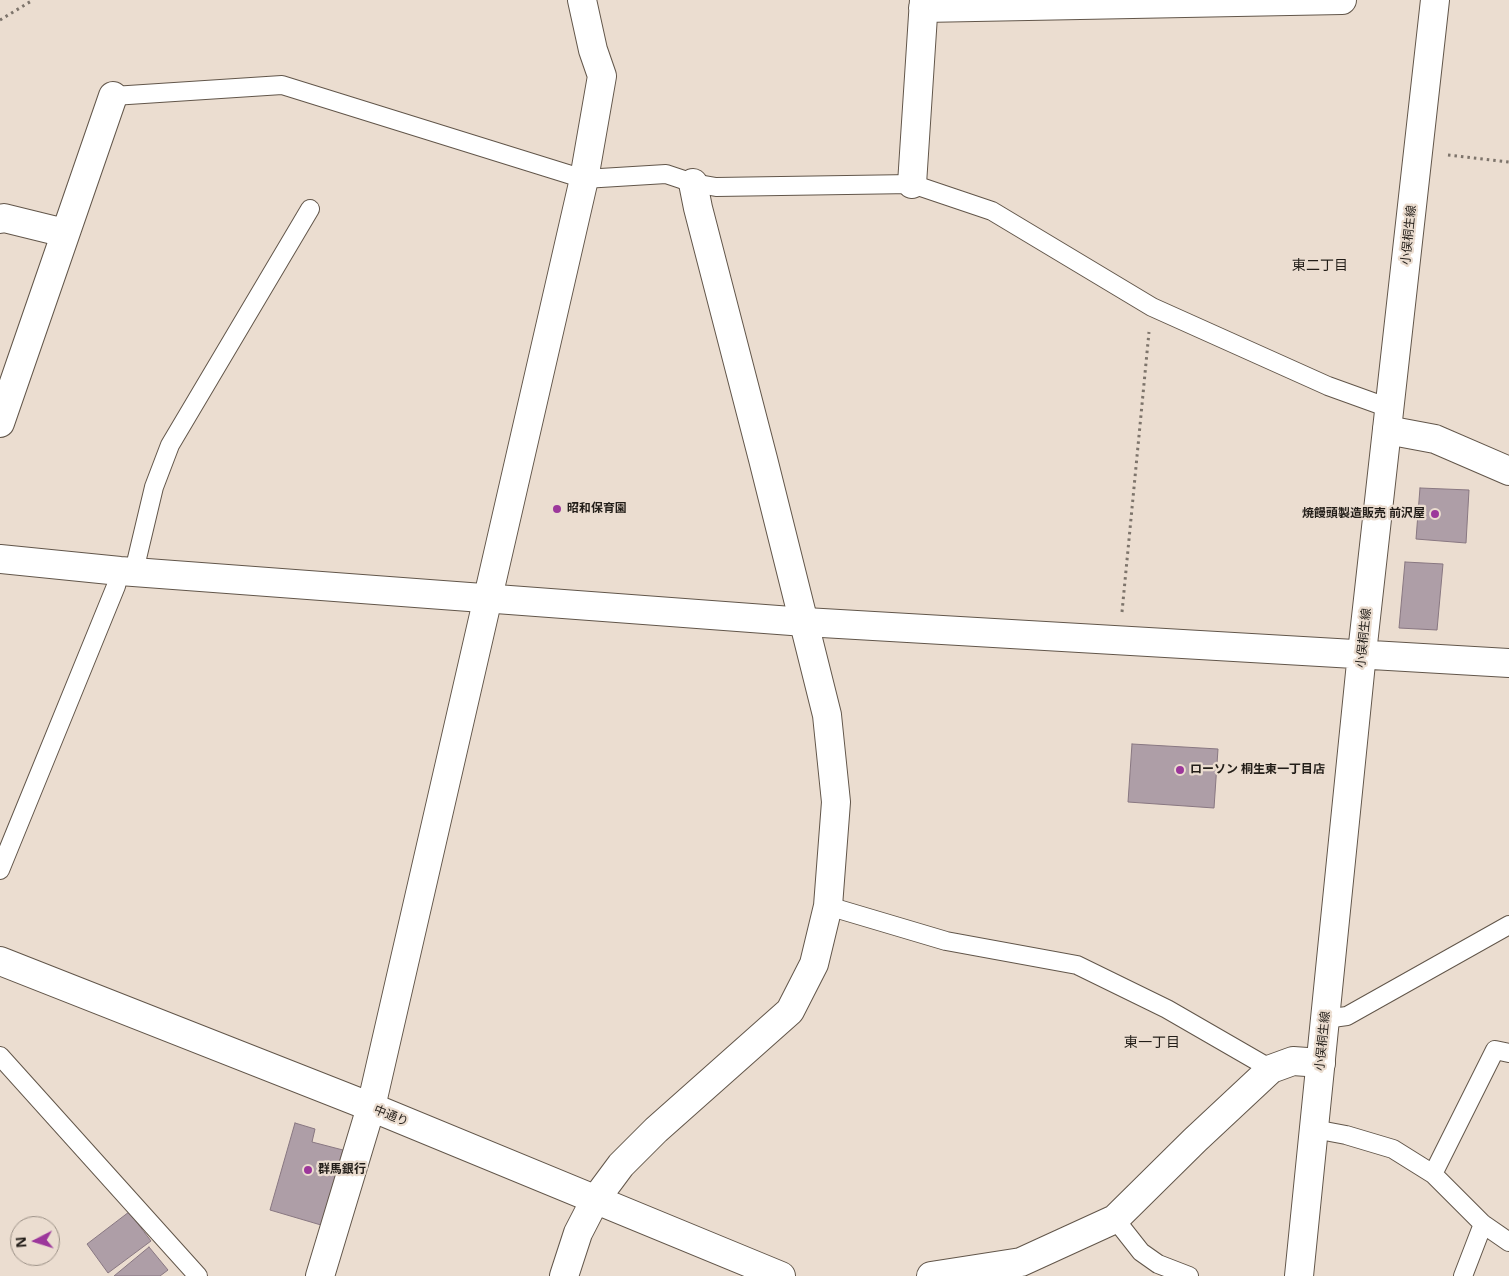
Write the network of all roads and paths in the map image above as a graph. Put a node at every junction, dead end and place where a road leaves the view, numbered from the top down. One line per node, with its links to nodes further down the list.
1 (33, 0): 6 (path)
2 (582, 0): 10 (street)
3 (1342, 0): 5 (street)
4 (1435, 0): 17 (street, 小俣桐生線)
5 (924, 4): 12 (street)
6 (0, 20)
7 (113, 96): 10 (lane); 15 (street)
8 (1446, 154): 9 (path)
9 (1509, 162)
10 (584, 179): 11 (lane); 22 (street)
11 (693, 183): 12 (lane); 23 (street)
12 (912, 184): 16 (lane)
13 (310, 208): 21 (lane)
14 (0, 219): 15 (street)
15 (64, 233): 18 (street)
16 (1152, 307): 17 (lane); 24 (path)
17 (1388, 419): 19 (street); 25 (street, 小俣桐生線)
18 (0, 423)
19 (1509, 471)
20 (0, 558): 21 (street)
21 (127, 571): 22 (street); 27 (lane)
22 (488, 598): 23 (street); 36 (street)
23 (805, 622): 24 (street); 28 (street)
24 (1120, 640): 25 (street)
25 (1362, 653): 26 (street); 31 (street, 小俣桐生線)
26 (1509, 662)
27 (0, 870)
28 (828, 906): 35 (lane); 39 (street)
29 (1509, 925): 31 (lane)
30 (0, 961): 36 (street, 中通り)
31 (1325, 1019): 34 (street, 小俣桐生線)
32 (1509, 1053): 38 (lane)
33 (0, 1056): 43 (lane)
34 (1321, 1063): 35 (street); 37 (street, 小俣桐生線)
35 (1271, 1069): 40 (street)
36 (371, 1107): 39 (street, 中通り); 44 (street)
37 (1314, 1129): 38 (lane); 49 (street, 小俣桐生線)
38 (1433, 1174): 41 (lane)
39 (595, 1200): 45 (street); 46 (street, 中通り)
40 (1115, 1219): 47 (street); 48 (lane)
41 (1482, 1224): 42 (lane); 50 (lane)
42 (1509, 1242)
43 (198, 1276)
44 (320, 1276)
45 (564, 1276)
46 (781, 1276)
47 (931, 1276)
48 (1189, 1276)
49 (1300, 1276)
50 (1463, 1276)

